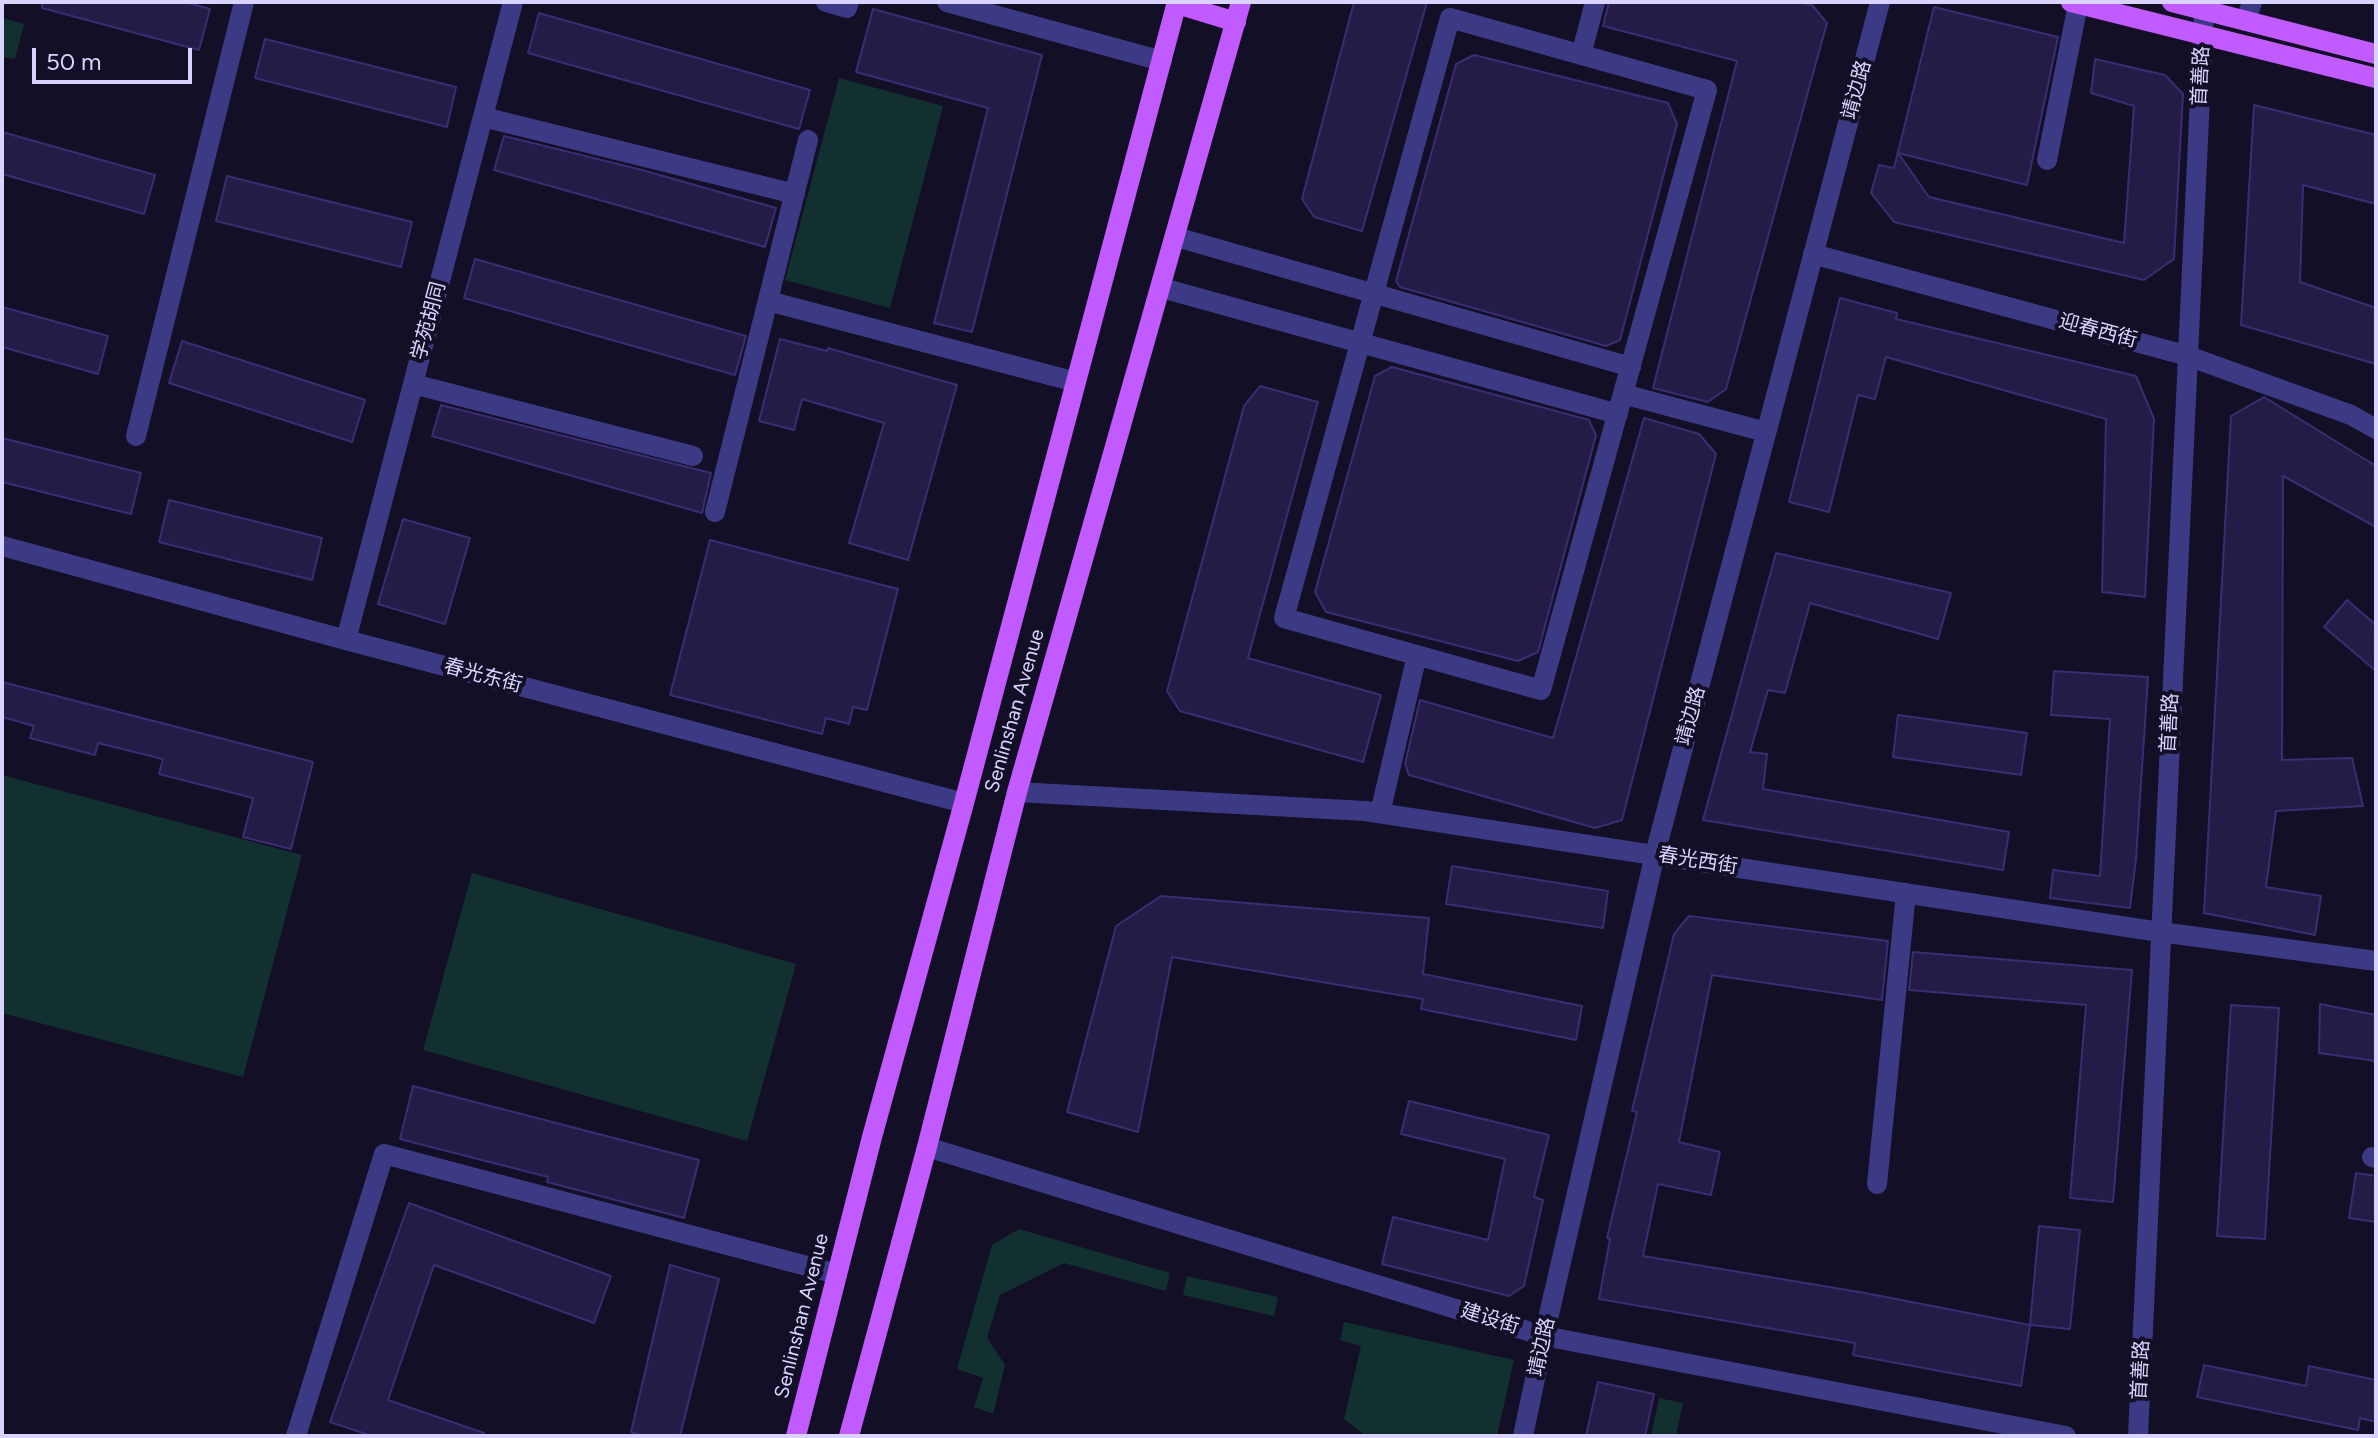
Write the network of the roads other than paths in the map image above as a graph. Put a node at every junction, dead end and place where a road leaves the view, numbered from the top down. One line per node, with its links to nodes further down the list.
1 (244, 2): 37 (street)
2 (513, 2): 19 (street, 学苑胡同)
3 (826, 2): 4 (street)
4 (849, 2)
5 (947, 2): 17 (street)
6 (1595, 2): 16 (street)
7 (1880, 2): 24 (street, 靖边路)
8 (2172, 2): 11 (main road)
9 (1177, 3): 13 (main road); 17 (main road, Senlinshan Avenue)
10 (2075, 3): 14 (main road); 21 (street)
11 (2204, 10): 12 (main road); 14 (street, 首善路)
12 (2249, 11): 15 (main road)
13 (1238, 12): 23 (main road, Senlinshan Avenue)
14 (2203, 34): 18 (main road); 29 (street, 首善路)
15 (2376, 54)
16 (1581, 55): 26 (street); 30 (street)
17 (1162, 61): 31 (main road, Senlinshan Avenue)
18 (2376, 78)
19 (483, 117): 22 (street); 32 (street, 学苑胡同)
20 (808, 140): 22 (street)
21 (2047, 160)
22 (795, 194): 27 (street)
23 (1176, 237): 25 (main road, Senlinshan Avenue); 26 (street)
24 (1813, 254): 29 (street, 迎春西街); 36 (street, 靖边路)
25 (1162, 288): 28 (street); 43 (main road, Senlinshan Avenue)
26 (1374, 294): 28 (street); 30 (street)
27 (768, 301): 31 (street); 39 (street)
28 (1361, 343): 34 (street); 42 (street)
29 (2188, 356): 35 (street, 迎春西街); 48 (street, 首善路)
30 (1631, 367): 33 (street)
31 (1076, 382): 44 (main road, Senlinshan Avenue)
32 (413, 384): 38 (street); 41 (street, 学苑胡同)
33 (1623, 394): 34 (street); 36 (street)
34 (1618, 414): 42 (street)
35 (2376, 429)
36 (1766, 432): 46 (street, 靖边路)
37 (136, 436)
38 (693, 456)
39 (715, 512)
40 (2, 546): 41 (street, 春光东街)
41 (346, 640): 44 (street, 春光东街)
42 (1417, 655): 45 (street)
43 (1017, 792): 45 (street, 春光西街); 50 (main road, Senlinshan Avenue)
44 (964, 803): 52 (main road, Senlinshan Avenue)
45 (1380, 813): 46 (street, 春光西街)
46 (1655, 854): 47 (street, 春光西街); 53 (street, 靖边路)
47 (1906, 893): 48 (street, 春光西街); 51 (street)
48 (2160, 932): 49 (street, 春光西街); 59 (street, 首善路)
49 (2376, 961)
50 (927, 1147): 53 (street, 建设街); 56 (main road, Senlinshan Avenue)
51 (1877, 1184)
52 (837, 1274): 54 (street); 55 (main road, Senlinshan Avenue)
53 (1544, 1336): 57 (street, 靖边路); 58 (street, 建设街)
54 (296, 1436)
55 (796, 1436)
56 (849, 1436)
57 (1523, 1436)
58 (2066, 1436)
59 (2138, 1436)

